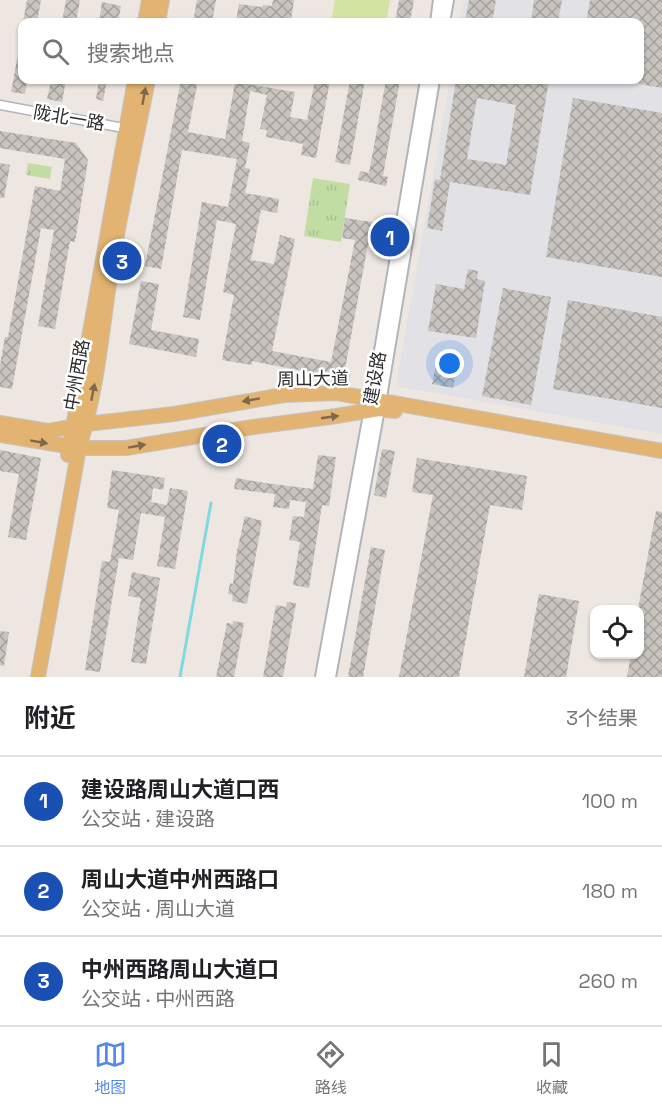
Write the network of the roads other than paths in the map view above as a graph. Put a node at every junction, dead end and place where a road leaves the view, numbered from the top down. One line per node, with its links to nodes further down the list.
1 (149, 0): 5 (main road)
2 (162, 0): 6 (main road)
3 (439, 0): 7 (street)
4 (448, 0): 8 (street)
5 (146, 18)
6 (159, 18)
7 (437, 18)
8 (445, 18)
9 (135, 84): 14 (main road, 中州西路)
10 (147, 84): 14 (main road, 中州西路, one-way to 10)
11 (425, 84): 15 (street, 建设路)
12 (433, 84): 15 (street, 建设路)
13 (0, 105): 14 (street, 陇北一路)
14 (132, 129): 17 (main road, 中州西路)
15 (375, 404): 17 (main road, 周山大道, one-way to 17); 19 (main road, 周山大道, one-way to 15); 20 (main road, 周山大道); 21 (main road, 周山大道); 24 (street, 建设路); 25 (street, 建设路)
16 (0, 423): 17 (main road, 周山大道)
17 (80, 425): 19 (main road, 中州西路)
18 (0, 435): 19 (main road, 周山大道, one-way to 19)
19 (74, 448): 22 (main road, 中州西路); 23 (main road, 中州西路)
20 (662, 451)
21 (662, 460)
22 (29, 677)
23 (38, 677)
24 (321, 677)
25 (330, 677)

